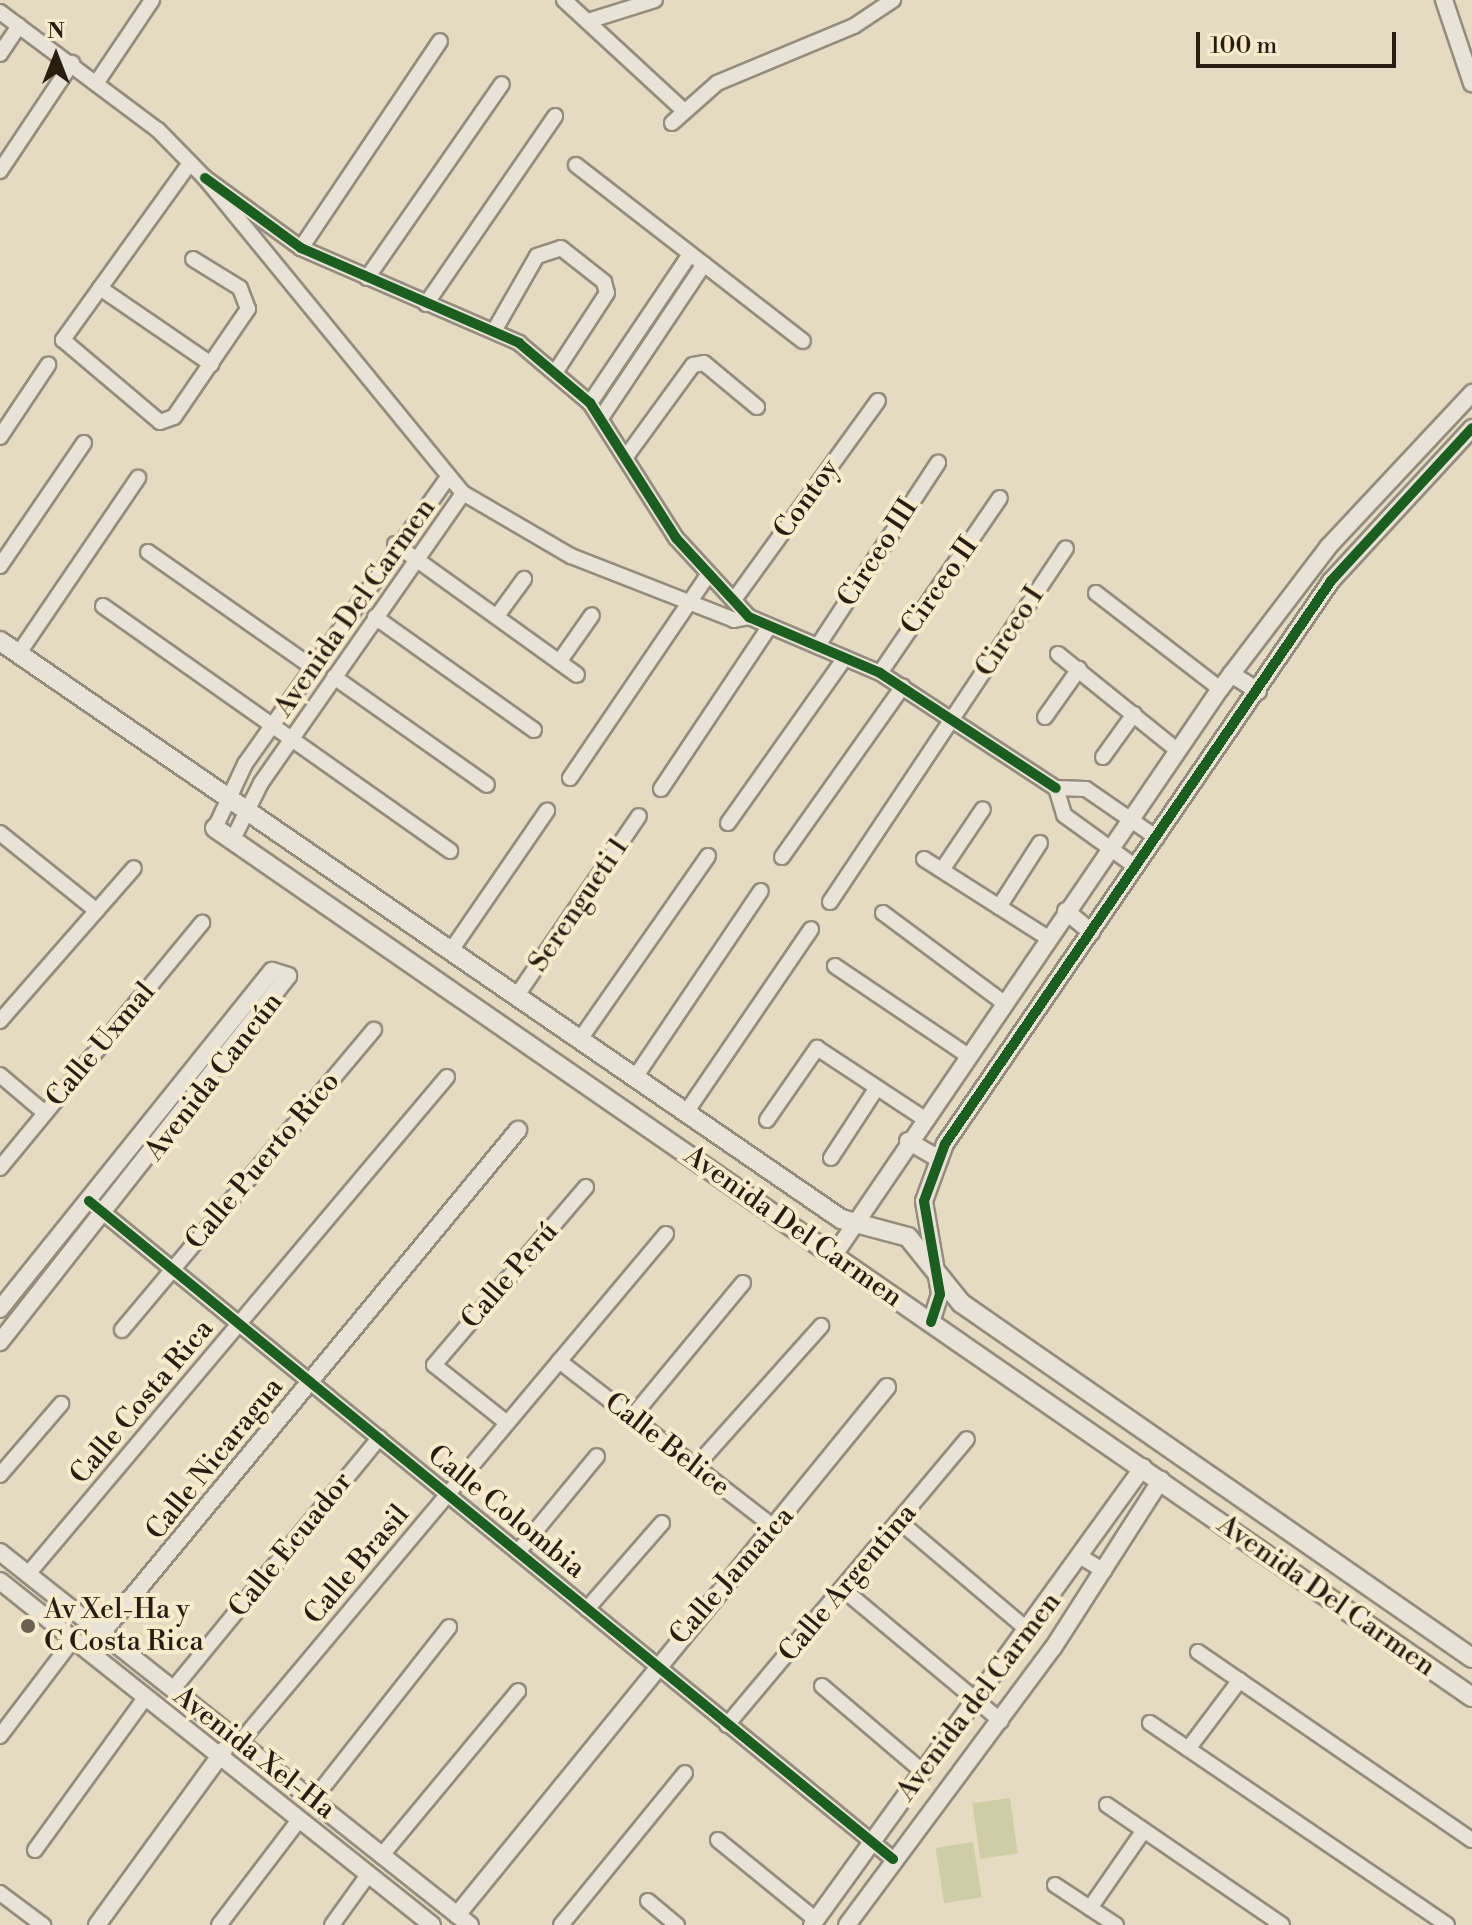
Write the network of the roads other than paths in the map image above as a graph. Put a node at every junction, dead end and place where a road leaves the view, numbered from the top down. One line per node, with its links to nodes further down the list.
1 (152, 0): 12 (street)
2 (564, 0): 7 (street)
3 (655, 0): 7 (street)
4 (1444, 0): 13 (street)
5 (884, 2): 15 (street)
6 (0, 12): 8 (street)
7 (588, 21): 15 (street)
8 (19, 26): 10 (street); 11 (street)
9 (440, 41): 23 (street)
10 (0, 54)
11 (72, 63): 12 (street); 20 (street)
12 (97, 82): 18 (street)
13 (1472, 83)
14 (502, 84): 28 (street)
15 (681, 108): 17 (street)
16 (555, 116): 30 (street)
17 (672, 123)
18 (190, 163): 21 (street); 29 (street)
19 (576, 165): 25 (street)
20 (0, 171)
21 (205, 178): 22 (street); 24 (street)
22 (279, 233): 23 (street); 24 (street)
23 (301, 248): 28 (street)
24 (262, 253): 47 (street)
25 (690, 254): 27 (street); 38 (street)
26 (193, 259): 33 (street)
27 (704, 264): 32 (street); 40 (street)
28 (367, 278): 30 (street)
29 (100, 288): 33 (street); 33 (street)
30 (426, 304): 31 (street)
31 (494, 331): 35 (street); 35 (street)
32 (803, 341)
33 (211, 364)
34 (48, 365): 42 (street)
35 (556, 371): 38 (street)
36 (1472, 393): 75 (street)
37 (878, 401): 58 (street, Contoy)
38 (590, 403): 40 (street)
39 (757, 407): 44 (street)
40 (601, 418): 44 (street)
41 (1472, 428): 80 (street)
42 (0, 437)
43 (84, 443): 54 (street)
44 (628, 454): 55 (street)
45 (938, 463): 67 (street, Circeo III)
46 (138, 478): 68 (street)
47 (447, 479): 48 (street, Avenida Del Carmen); 50 (street, Avenida Del Carmen)
48 (463, 493): 53 (street, Avenida Del Carmen); 59 (street)
49 (1000, 498): 74 (street, Circeo II)
50 (395, 544): 53 (street); 72 (street, Avenida Del Carmen)
51 (1066, 548): 82 (street, Circeo I)
52 (148, 552): 72 (street)
53 (415, 556): 62 (street); 63 (street, Avenida Del Carmen)
54 (0, 566)
55 (708, 575): 58 (street); 59 (street)
56 (524, 579): 62 (street)
57 (1096, 593): 79 (street)
58 (736, 597): 64 (street)
59 (695, 601): 64 (street); 89 (street)
60 (103, 606): 84 (street)
61 (592, 615): 71 (street)
62 (497, 616): 71 (street)
63 (375, 617): 77 (street, Avenida Del Carmen); 85 (street)
64 (749, 617): 65 (street)
65 (769, 627): 67 (street); 92 (street)
66 (0, 641): 68 (main road, Avenida Del Carmen)
67 (819, 644): 70 (street)
68 (19, 653): 93 (main road, Avenida Del Carmen)
69 (1058, 654): 73 (street)
70 (845, 658): 74 (street); 99 (street)
71 (559, 662): 76 (street)
72 (311, 666): 84 (street, Avenida Del Carmen)
73 (1079, 669): 81 (street); 83 (street)
74 (880, 673): 78 (street)
75 (1231, 674): 79 (street); 80 (street)
76 (577, 675)
77 (334, 677): 86 (street, Avenida Del Carmen); 90 (street)
78 (903, 686): 82 (street); 108 (street)
79 (1220, 689): 87 (street)
80 (1258, 691): 102 (street)
81 (1134, 714): 87 (street); 88 (street)
82 (955, 717): 91 (street); 115 (street, Circeo I)
83 (1045, 717)
84 (272, 724): 86 (street); 93 (street, Avenida Del Carmen)
85 (534, 730)
86 (292, 738): 94 (street, Avenida Del Carmen); 106 (street)
87 (1177, 750): 98 (street)
88 (1103, 757)
89 (570, 778)
90 (487, 785)
91 (1056, 788): 98 (street); 105 (street)
92 (661, 789)
93 (230, 795): 94 (main road, Avenida Del Carmen); 100 (street, Avenida Del Carmen)
94 (247, 807): 103 (street, Avenida Del Carmen); 113 (main road, Avenida Del Carmen)
95 (983, 809): 112 (street)
96 (547, 811): 125 (street)
97 (639, 816): 127 (street, Serengueti 1)
98 (1129, 819): 102 (street); 105 (street)
99 (728, 823)
100 (215, 828): 103 (main road, Avenida Del Carmen)
101 (0, 833): 118 (street)
102 (1157, 838): 110 (street)
103 (233, 839): 117 (main road, Avenida Del Carmen)
104 (1040, 843): 116 (street)
105 (1109, 848): 110 (street); 119 (street)
106 (450, 851)
107 (708, 856): 131 (street)
108 (782, 857)
109 (924, 859): 112 (street)
110 (1136, 867): 123 (street)
111 (134, 868): 118 (street)
112 (942, 870): 116 (street)
113 (354, 881): 117 (main road); 125 (main road, Avenida Del Carmen)
114 (761, 891): 134 (street)
115 (830, 902)
116 (999, 907): 124 (street)
117 (332, 910): 151 (main road, Avenida Del Carmen)
118 (97, 911): 129 (street)
119 (1066, 911): 123 (street); 124 (street)
120 (883, 913): 128 (street)
121 (202, 923): 138 (street, Calle Uxmal)
122 (811, 929): 137 (street)
123 (1091, 932): 144 (street)
124 (1048, 938): 128 (street)
125 (452, 949): 127 (main road, Avenida Del Carmen)
126 (835, 966): 132 (street)
127 (518, 994): 131 (main road, Avenida Del Carmen)
128 (1003, 1002): 132 (street)
129 (0, 1021)
130 (374, 1030): 152 (street, Calle Puerto Rico)
131 (581, 1038): 134 (main road, Avenida Del Carmen)
132 (967, 1055): 139 (street)
133 (0, 1075): 138 (street)
134 (636, 1076): 137 (main road, Avenida Del Carmen)
135 (447, 1077): 156 (street, Calle Costa Rica)
136 (876, 1089): 139 (street); 140 (street); 143 (street)
137 (687, 1111): 149 (main road, Avenida Del Carmen)
138 (45, 1113): 145 (street, Calle Uxmal)
139 (923, 1118): 142 (street)
140 (767, 1120)
141 (518, 1130): 163 (street, Calle Nicaragua)
142 (908, 1141): 144 (street); 149 (street)
143 (831, 1158)
144 (937, 1158): 153 (street)
145 (0, 1168)
146 (586, 1187): 167 (street, Calle Perú)
147 (89, 1201): 148 (street, Calle Colombia); 148 (street, Avenida Cancún); 155 (street, Avenida Cancún)
148 (107, 1215): 152 (street, Calle Colombia); 157 (street, Avenida Cancún)
149 (856, 1222): 151 (street); 153 (main road, Avenida Del Carmen)
150 (666, 1234): 162 (street, Calle Brasil)
151 (834, 1255): 158 (main road, Avenida Del Carmen)
152 (173, 1267): 156 (street, Calle Colombia); 160 (street, Calle Puerto Rico)
153 (934, 1272): 158 (street); 191 (main road, Avenida Del Carmen)
154 (743, 1283): 166 (street)
155 (0, 1309): 157 (street)
156 (240, 1321): 163 (street, Calle Colombia); 183 (street, Calle Costa Rica)
157 (17, 1322): 161 (street, Avenida Cancún)
158 (931, 1322): 172 (main road, Avenida Del Carmen)
159 (821, 1326): 171 (street)
160 (122, 1330)
161 (0, 1342)
162 (559, 1361): 166 (street, Calle Belice); 167 (street, Calle Brasil)
163 (310, 1381): 168 (street, Calle Colombia); 189 (street, Calle Nicaragua)
164 (887, 1387): 178 (street, Calle Jamaica)
165 (61, 1404): 173 (street)
166 (632, 1417): 171 (street, Calle Belice)
167 (507, 1423): 175 (street, Calle Brasil)
168 (379, 1438): 175 (street, Calle Colombia); 198 (street, Calle Ecuador)
169 (967, 1439): 176 (street, Calle Argentina)
170 (597, 1456): 180 (street)
171 (696, 1466): 178 (street, Calle Belice)
172 (1143, 1467): 174 (main road, Avenida Del Carmen); 181 (street, Avenida del Carmen)
173 (0, 1475)
174 (1161, 1480): 182 (street, Avenida del Carmen); 195 (main road, Avenida Del Carmen)
175 (447, 1494): 180 (street, Calle Colombia); 207 (street, Calle Brasil)
176 (900, 1522): 185 (street, Calle Argentina); 188 (street)
177 (662, 1523): 186 (street)
178 (775, 1528): 194 (street, Calle Jamaica)
179 (0, 1552): 183 (street, Avenida Xel-Ha)
180 (518, 1552): 186 (street, Calle Colombia)
181 (1081, 1557): 182 (street); 188 (street, Avenida del Carmen)
182 (1104, 1571): 203 (street, Avenida del Carmen)
183 (28, 1574): 189 (street, Avenida Xel-Ha)
184 (1, 1585): 190 (street, Avenida Xel-Ha)
185 (845, 1591): 202 (street); 205 (street, Calle Argentina)
186 (587, 1609): 194 (street, Calle Colombia)
187 (449, 1627): 212 (street)
188 (1030, 1632): 202 (street, Avenida del Carmen)
189 (102, 1633): 198 (street, Avenida Xel-Ha)
190 (73, 1640): 201 (street, Avenida Xel-Ha); 206 (street)
191 (1449, 1642): 193 (main road, Avenida Del Carmen); 195 (main road)
192 (1198, 1652): 196 (street)
193 (1472, 1658)
194 (655, 1665): 205 (street, Calle Colombia); 227 (street, Calle Jamaica)
195 (1440, 1675): 200 (main road, Avenida Del Carmen)
196 (1240, 1680): 208 (street); 217 (street)
197 (822, 1686): 210 (street)
198 (173, 1689): 207 (street, Avenida Xel-Ha)
199 (518, 1691): 220 (street)
200 (1472, 1697)
201 (145, 1698): 209 (street, Avenida Xel-Ha); 219 (street)
202 (979, 1704): 203 (street); 210 (street, Avenida del Carmen)
203 (1001, 1721): 221 (street, Avenida del Carmen)
204 (1150, 1723): 208 (street)
205 (727, 1725): 218 (street, Calle Colombia)
206 (0, 1736)
207 (240, 1742): 209 (street, Calle Brasil); 212 (street, Avenida Xel-Ha)
208 (1188, 1749): 239 (street)
209 (215, 1755): 214 (street, Avenida Xel-Ha); 230 (street, Calle Brasil)
210 (923, 1772): 218 (street, Avenida del Carmen)
211 (685, 1773): 234 (street)
212 (313, 1800): 220 (street, Avenida Xel-Ha)
213 (1107, 1805): 215 (street)
214 (299, 1820): 222 (street, Avenida Xel-Ha); 231 (street)
215 (1142, 1833): 226 (street); 238 (street)
216 (718, 1840): 228 (street)
217 (1472, 1840)
218 (870, 1843): 221 (street, Calle Colombia); 228 (street, Avenida del Carmen)
219 (35, 1850)
220 (382, 1855): 227 (street, Avenida Xel-Ha)
221 (893, 1859): 236 (street, Avenida del Carmen)
222 (368, 1875): 232 (street); 233 (street, Avenida Xel-Ha)
223 (1055, 1885): 226 (street)
224 (0, 1893): 229 (street)
225 (648, 1901): 235 (street)
226 (1090, 1908): 237 (street)
227 (463, 1920)
228 (814, 1923)
229 (43, 1925)
230 (97, 1925)
231 (219, 1925)
232 (332, 1925)
233 (432, 1925)
234 (561, 1925)
235 (677, 1925)
236 (847, 1925)
237 (1116, 1925)
238 (1282, 1925)
239 (1447, 1925)

